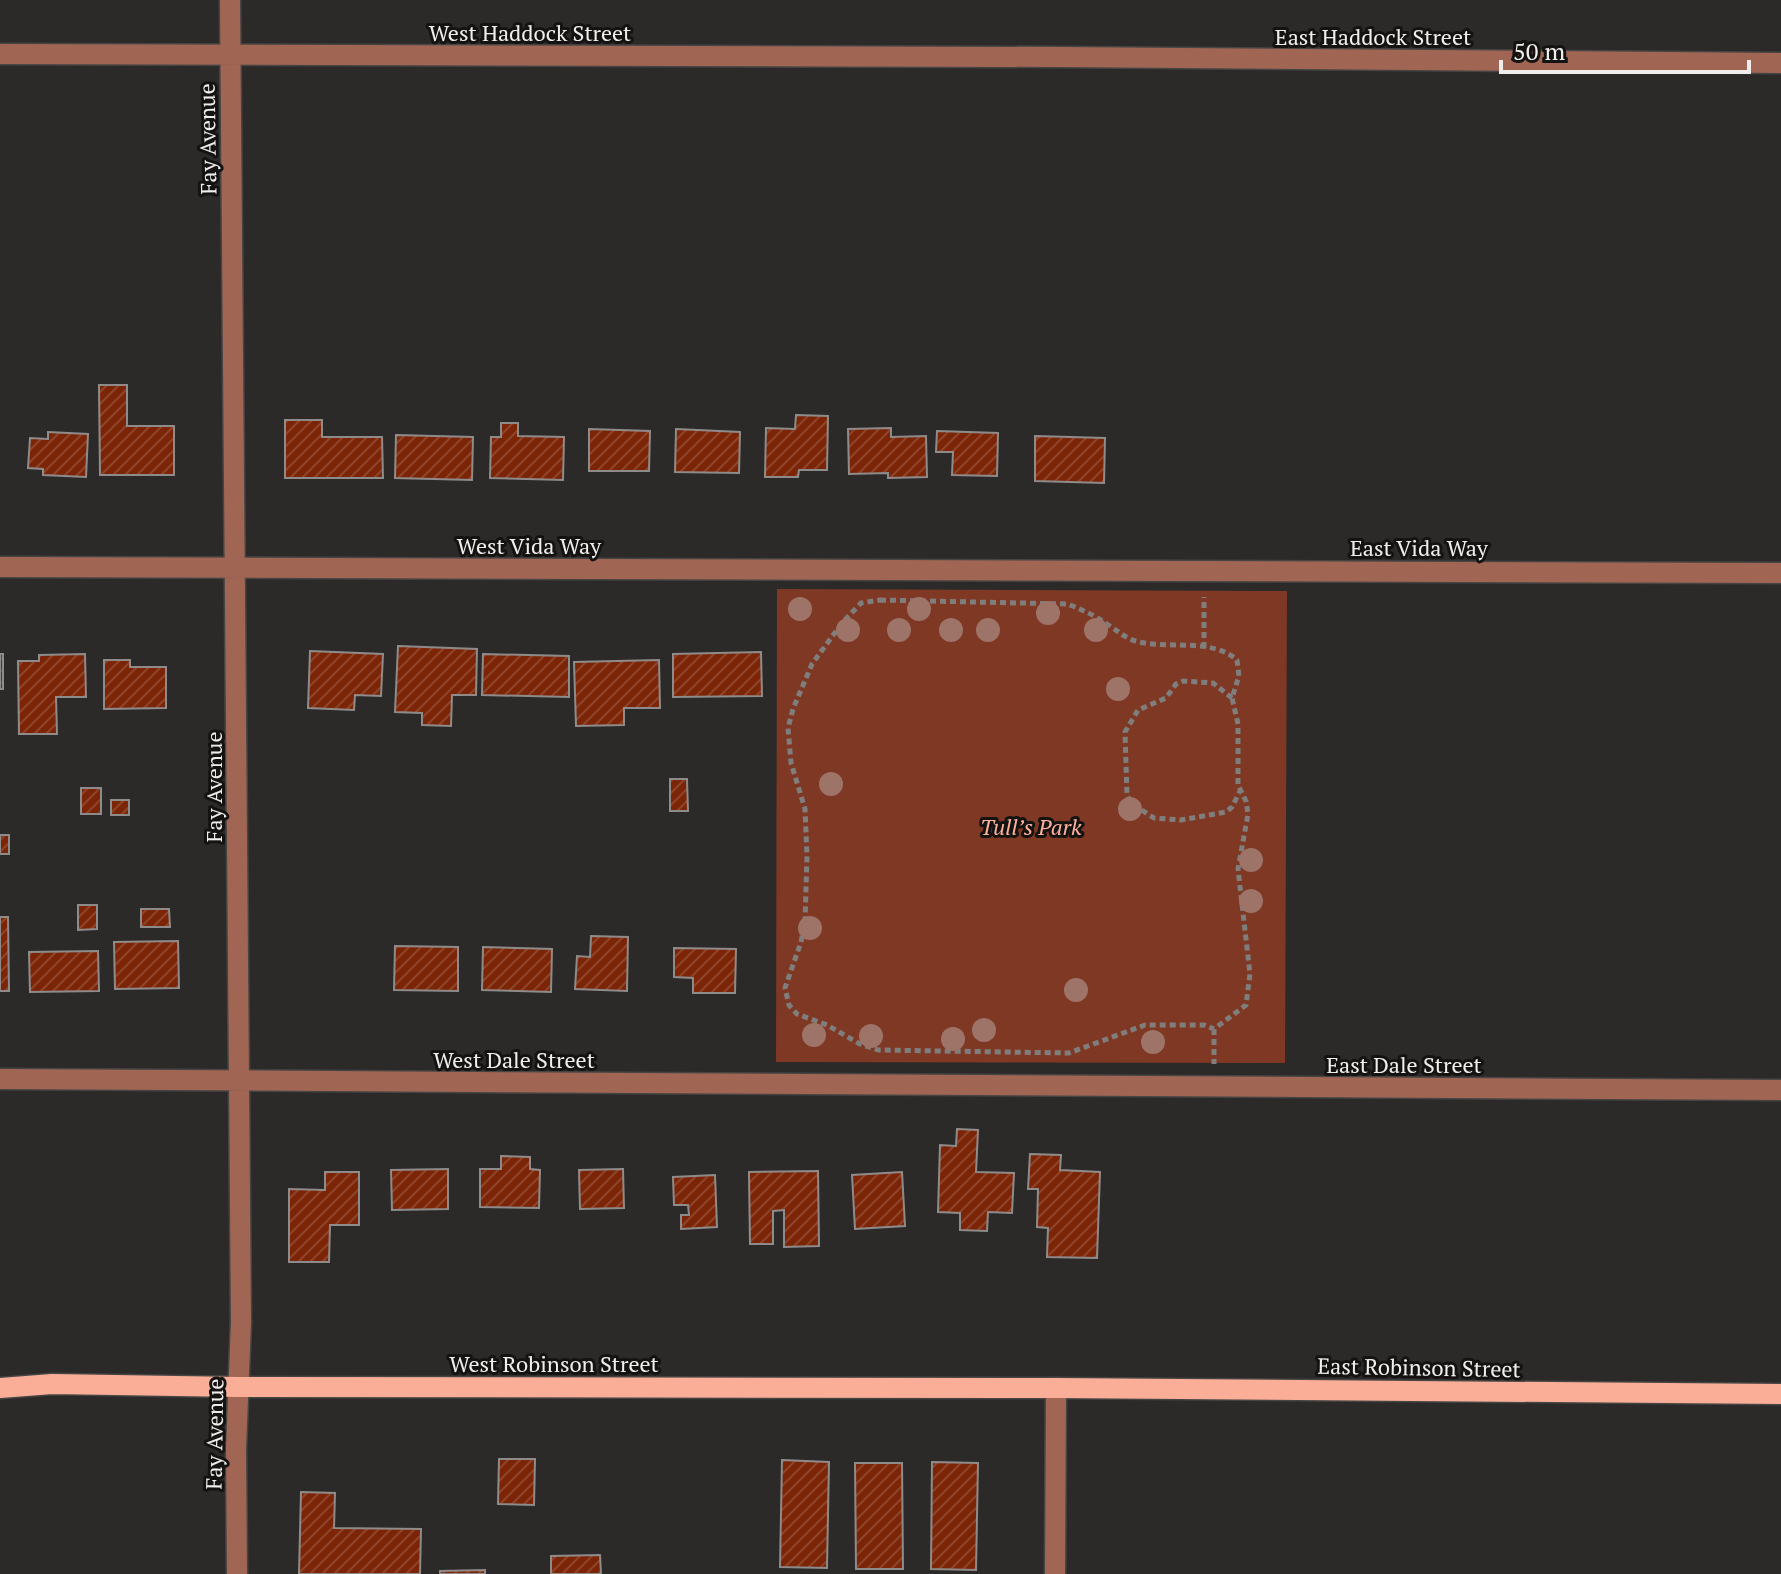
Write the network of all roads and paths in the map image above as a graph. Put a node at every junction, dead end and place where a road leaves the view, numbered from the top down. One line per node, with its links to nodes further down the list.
1 (230, 0): 3 (street, Fay Avenue)
2 (0, 54): 3 (street, West Haddock Street)
3 (230, 55): 4 (street, West Haddock Street); 7 (street, Fay Avenue)
4 (1061, 57): 5 (street, East Haddock Street)
5 (1781, 63)
6 (0, 567): 7 (street, West Vida Way)
7 (236, 568): 8 (street, West Vida Way); 15 (street, Fay Avenue)
8 (1058, 571): 9 (street, East Vida Way)
9 (1204, 571): 10 (street, East Vida Way); 11 (path)
10 (1781, 573)
11 (1204, 648): 12 (path); 13 (path)
12 (1232, 698): 13 (path); 13 (path)
13 (1240, 791)
14 (0, 1079): 15 (street, West Dale Street)
15 (239, 1082): 16 (street, West Dale Street); 20 (street, Fay Avenue)
16 (1027, 1084): 17 (street, East Dale Street)
17 (1781, 1090)
18 (0, 1377): 19 (main road, West Robinson Street)
19 (52, 1384): 20 (main road, West Robinson Street); 21 (main road, West Robinson Street)
20 (238, 1387): 22 (main road, West Robinson Street); 24 (street, Fay Avenue)
21 (0, 1388)
22 (1056, 1388): 23 (main road, East Robinson Street); 25 (street)
23 (1781, 1394)
24 (237, 1574)
25 (1055, 1574)

